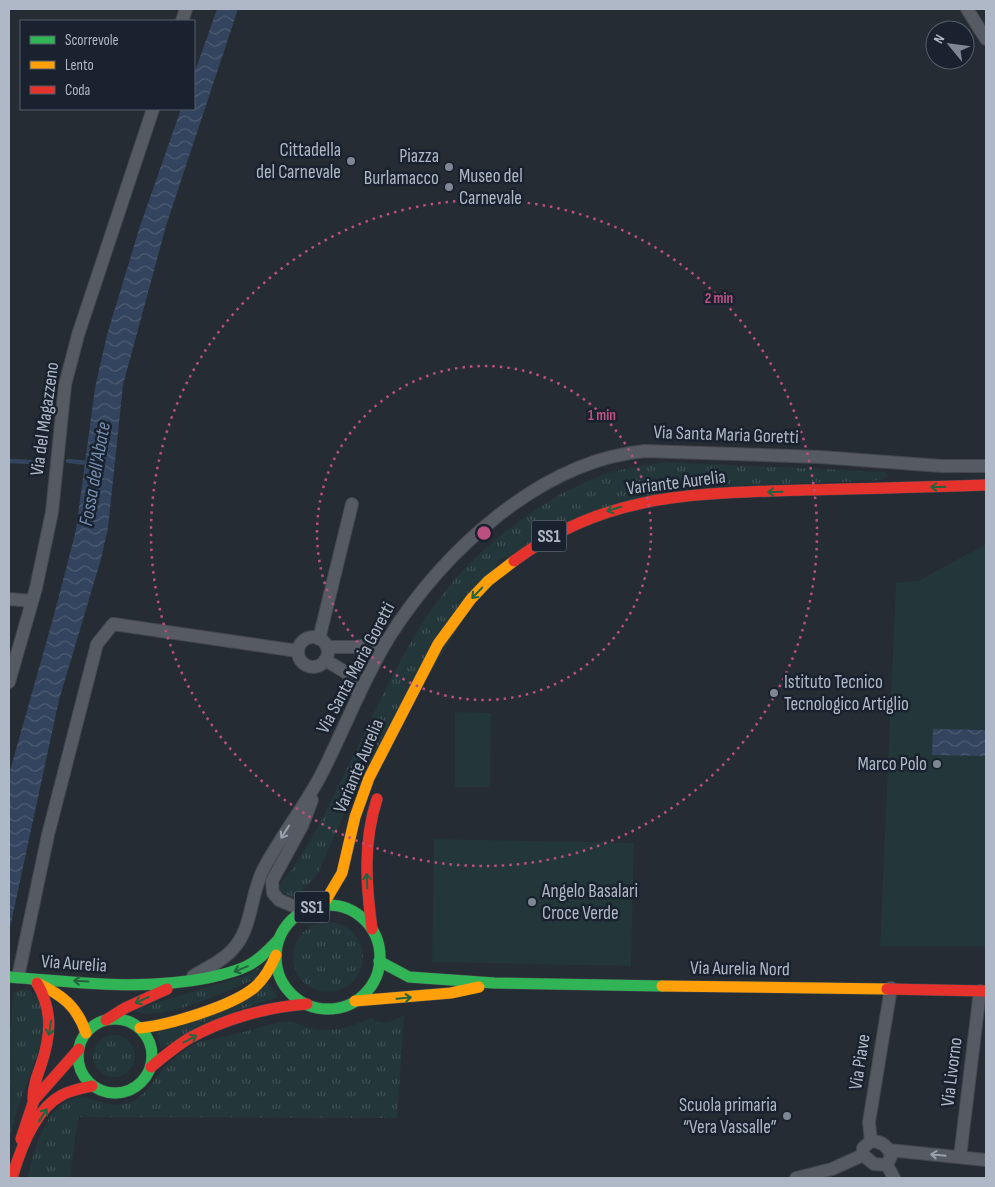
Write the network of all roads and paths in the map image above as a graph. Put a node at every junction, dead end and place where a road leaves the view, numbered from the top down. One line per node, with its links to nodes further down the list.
1 (967, 9): 2 (street)
2 (986, 39)
3 (153, 110): 8 (street, Via del Magazzeno)
4 (986, 466): 9 (street, Via Santa Maria Goretti)
5 (986, 486): 16 (main road, Variante Aurelia / SS1, one-way to 16)
6 (352, 504): 10 (street)
7 (9, 599): 8 (street)
8 (32, 601): 12 (street, Via del Magazzeno)
9 (387, 641): 10 (street); 13 (street, Via Santa Maria Goretti)
10 (324, 649): 11 (street); 11 (street); 13 (street)
11 (298, 651): 22 (street)
12 (9, 682)
13 (359, 695): 14 (street, Via Santa Maria Goretti)
14 (320, 776): 17 (street, Via Santa Maria Goretti); 23 (street, Via Santa Maria Goretti, one-way to 23)
15 (382, 789): 18 (main road, Variante Aurelia, one-way to 15)
16 (323, 905): 17 (main road, SS1); 18 (main road, SS1)
17 (305, 911): 19 (main road, SS1)
18 (372, 929): 21 (main road)
19 (280, 939): 20 (main road, SS1); 23 (main road, Via Aurelia, one-way to 23)
20 (276, 955): 29 (main road, SS1); 31 (main road, SS1)
21 (379, 961): 25 (main road, Via Aurelia Nord); 28 (main road)
22 (16, 977): 23 (main road, Via Aurelia, one-way to 22); 24 (main road, Via Aurelia)
23 (182, 982): 30 (main road, Via Aurelia, one-way to 30)
24 (37, 983): 32 (main road, Via Aurelia); 36 (main road, one-way to 36)
25 (494, 983): 26 (main road, Via Aurelia Nord); 28 (main road, Via Aurelia Nord, one-way to 25)
26 (890, 988): 27 (main road, Via Aurelia Nord); 37 (street, Via Piave)
27 (983, 991): 41 (street, Via Livorno)
28 (355, 1001): 29 (main road)
29 (307, 1004): 34 (main road, one-way to 29)
30 (106, 1020): 31 (main road); 32 (main road)
31 (140, 1028): 34 (main road)
32 (86, 1033): 33 (main road)
33 (79, 1049): 35 (main road); 36 (main road)
34 (151, 1067): 35 (main road)
35 (92, 1086): 40 (main road, one-way to 35)
36 (34, 1100): 40 (main road)
37 (871, 1141): 38 (street); 39 (street)
38 (889, 1150): 41 (street, one-way to 38); 43 (street)
39 (863, 1155): 43 (street); 45 (street)
40 (18, 1157): 44 (main road)
41 (960, 1157): 42 (street)
42 (986, 1160)
43 (887, 1165): 46 (street)
44 (12, 1178)
45 (796, 1178)
46 (894, 1178)

